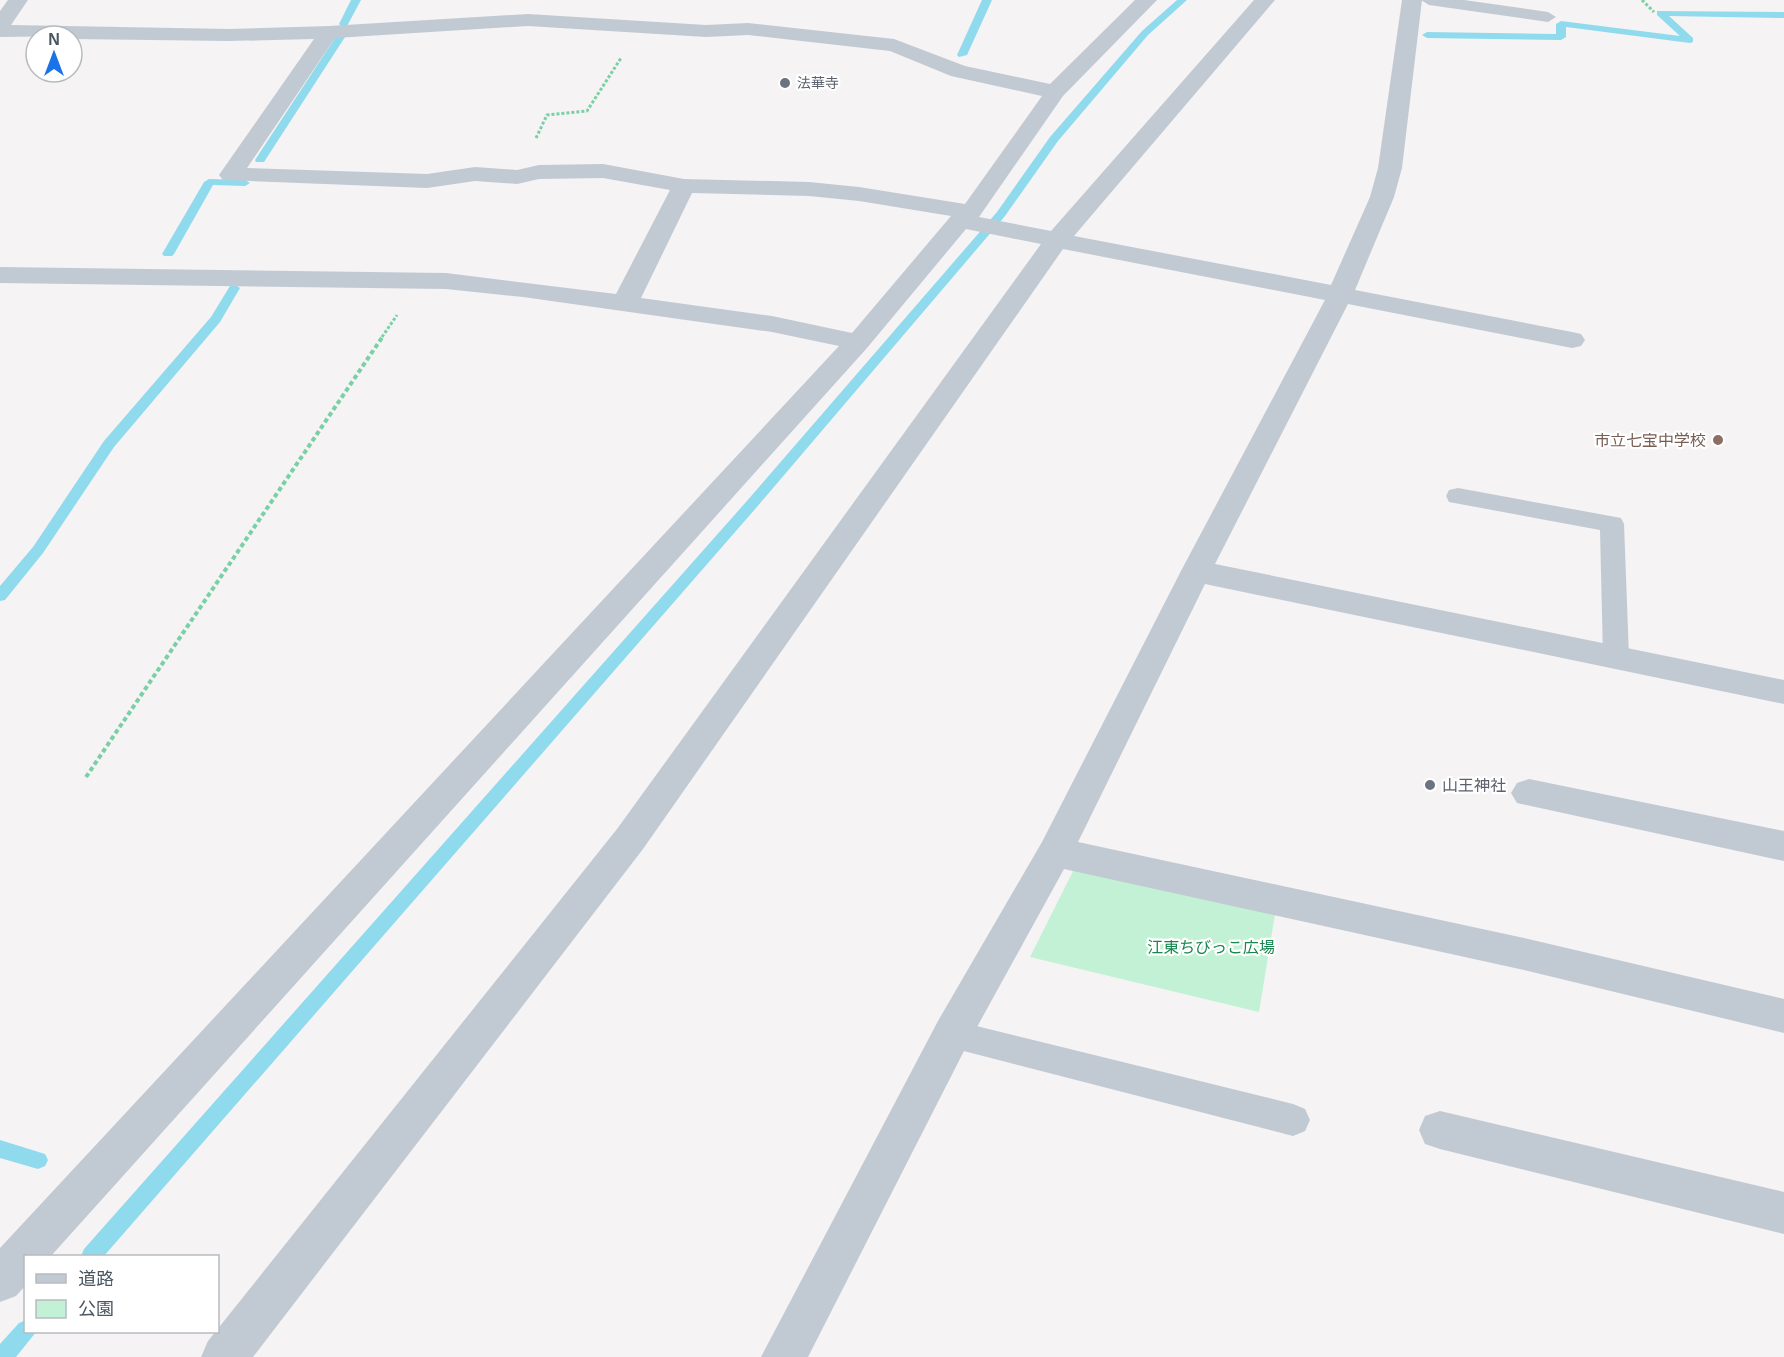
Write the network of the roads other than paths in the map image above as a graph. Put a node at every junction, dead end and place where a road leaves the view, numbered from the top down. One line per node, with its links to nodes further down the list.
1 (18, 0): 7 (street)
2 (1147, 0): 10 (street)
3 (1265, 0): 13 (street)
4 (1411, 2): 6 (lane); 15 (street)
5 (532, 10): 9 (street); 10 (street)
6 (1548, 17)
7 (0, 25)
8 (0, 31): 9 (street)
9 (329, 32): 11 (street)
10 (1054, 92): 12 (street)
11 (684, 186): 12 (street); 16 (street)
12 (968, 219): 13 (street); 18 (street)
13 (1057, 240): 15 (street); 32 (street)
14 (0, 275): 16 (street)
15 (1338, 297): 17 (street); 20 (street)
16 (626, 303): 18 (street)
17 (1572, 340)
18 (858, 342): 31 (street)
19 (1458, 496): 21 (lane)
20 (1196, 571): 21 (street); 25 (street)
21 (1616, 657): 22 (street)
22 (1784, 692)
23 (1529, 793): 24 (street)
24 (1784, 846)
25 (1055, 852): 26 (street); 27 (street)
26 (1784, 1016)
27 (952, 1034): 28 (lane); 33 (street)
28 (1293, 1120)
29 (1440, 1130): 30 (street)
30 (1784, 1213)
31 (0, 1280)
32 (224, 1357)
33 (784, 1357)

